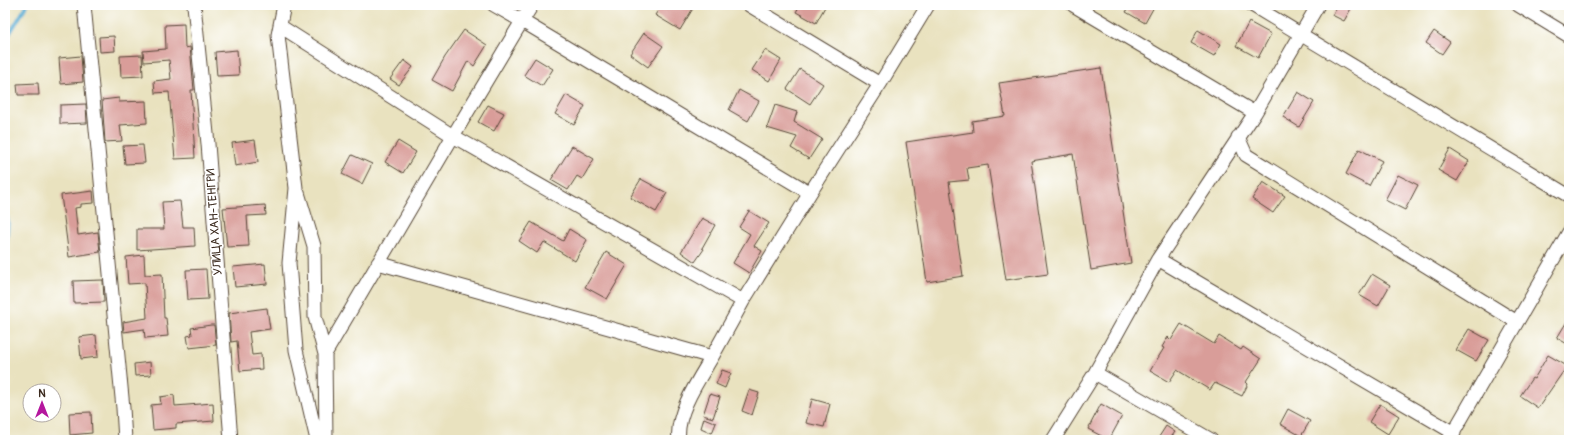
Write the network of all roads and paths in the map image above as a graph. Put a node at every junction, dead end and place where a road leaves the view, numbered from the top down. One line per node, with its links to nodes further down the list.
1 (84, 5): 32 (street)
2 (194, 5): 33 (street, УЛИЦА ХАН-ТЕНГРИ)
3 (284, 5): 13 (street)
4 (494, 5): 12 (street)
5 (532, 5): 12 (street)
6 (749, 5): 16 (street)
7 (928, 5): 16 (street)
8 (1073, 5): 17 (street)
9 (1252, 5): 14 (street)
10 (1318, 5): 14 (street)
11 (1518, 5): 15 (street)
12 (522, 20): 18 (street); 21 (street)
13 (280, 26): 18 (street); 20 (street)
14 (1300, 34): 17 (street); 22 (street)
15 (1569, 36)
16 (880, 84): 21 (street)
17 (1255, 113): 19 (street)
18 (453, 136): 25 (street); 26 (street)
19 (1238, 137): 24 (street); 27 (street)
20 (296, 188): 28 (street); 34 (street)
21 (810, 193): 26 (street)
22 (1569, 196)
23 (1569, 232): 27 (street)
24 (1158, 259): 30 (street); 31 (street)
25 (378, 263): 28 (street); 29 (street)
26 (744, 301): 29 (street)
27 (1518, 322): 31 (street)
28 (325, 354): 35 (street)
29 (712, 357): 36 (street)
30 (1095, 373): 37 (street); 38 (street)
31 (1452, 436)
32 (124, 440)
33 (231, 440)
34 (317, 440)
35 (326, 440)
36 (679, 440)
37 (1053, 440)
38 (1211, 440)

